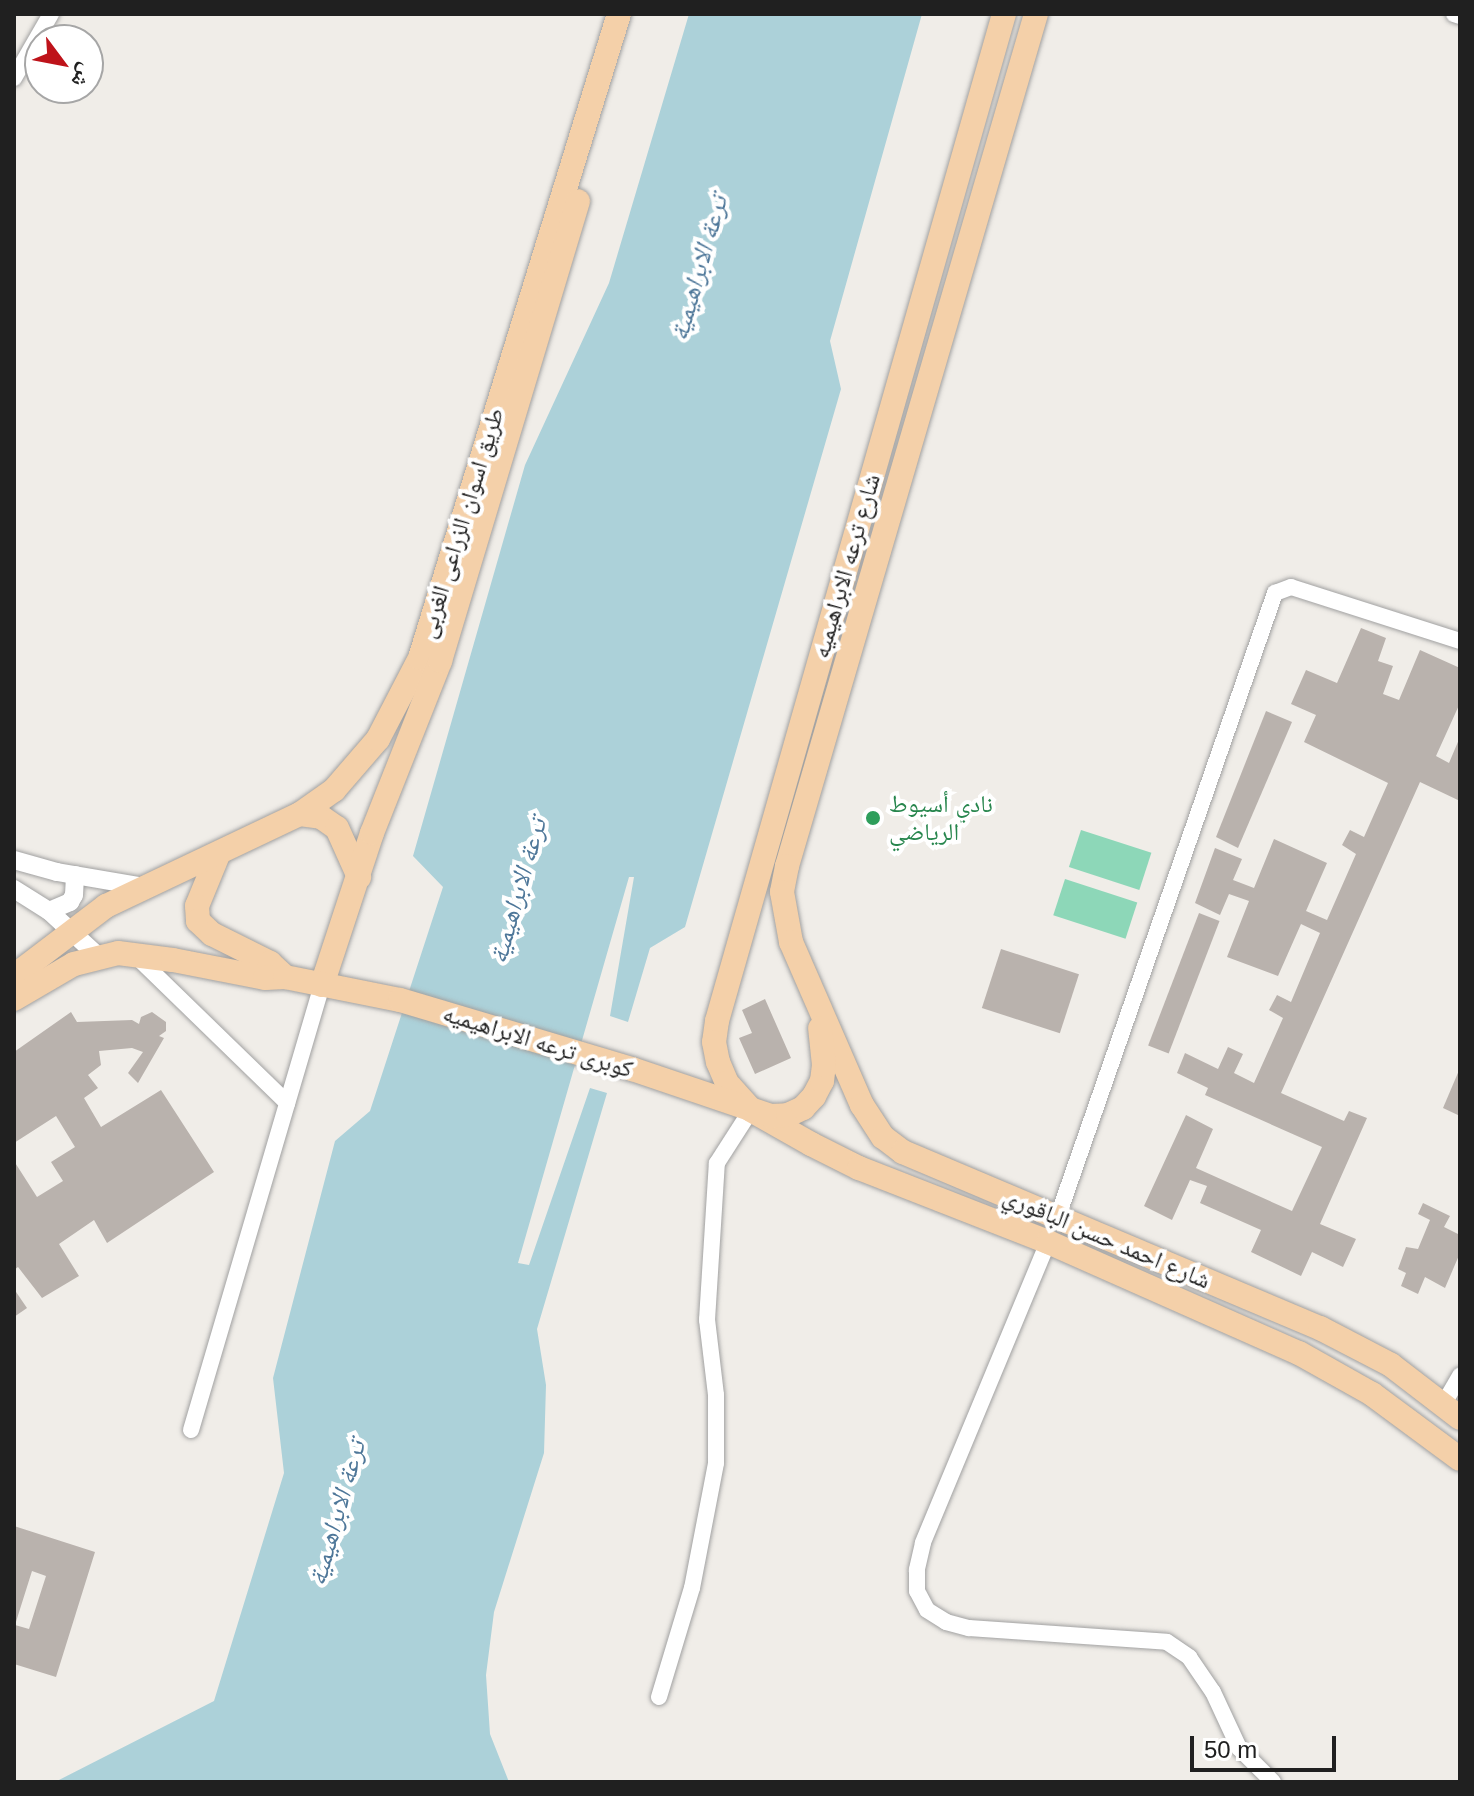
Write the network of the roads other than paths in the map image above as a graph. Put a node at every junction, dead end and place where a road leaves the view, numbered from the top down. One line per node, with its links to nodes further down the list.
1 (51, 14): 6 (street)
2 (619, 14): 10 (main road, طريق اسوان الزراعى الغربى)
3 (635, 14): 14 (main road, طريق اسوان الزراعى الغربى)
4 (1004, 14): 7 (main road, شارع ترعه الابراهيميه)
5 (1036, 14): 8 (main road, شارع ترعه الابراهيميه)
6 (14, 78)
7 (844, 573): 8 (main road); 26 (main road, شارع ترعه الابراهيميه)
8 (870, 579): 24 (main road, شارع ترعه الابراهيميه)
9 (1460, 641): 27 (street)
10 (300, 814): 11 (main road, طريق اسوان الزراعى الغربى); 14 (main road)
11 (218, 855): 16 (main road, طريق اسوان الزراعى الغربى); 21 (main road)
12 (14, 860): 13 (street)
13 (75, 875): 16 (street); 17 (street)
14 (359, 877): 22 (main road, طريق اسوان الزراعى الغربى)
15 (14, 889): 17 (street)
16 (135, 891): 18 (main road, طريق اسوان الزراعى الغربى)
17 (49, 911): 18 (street)
18 (73, 933): 19 (street); 20 (main road)
19 (117, 955): 21 (main road); 23 (main road); 25 (street)
20 (14, 976)
21 (285, 977): 22 (main road)
22 (322, 985): 25 (street); 26 (main road, كوبرى ترعه الابراهيميه)
23 (14, 999)
24 (817, 1002): 26 (main road); 27 (main road, شارع احمد حسن الباقوري)
25 (287, 1103): 33 (street)
26 (751, 1110): 28 (main road, شارع احمد حسن الباقوري); 35 (street)
27 (1058, 1216): 29 (main road, شارع احمد حسن الباقوري)
28 (1048, 1242): 31 (main road, شارع احمد حسن الباقوري); 36 (street)
29 (1391, 1365): 31 (main road); 32 (main road, شارع احمد حسن الباقوري)
30 (1460, 1375): 32 (street)
31 (1372, 1394): 34 (main road, شارع احمد حسن الباقوري)
32 (1451, 1411)
33 (191, 1430)
34 (1460, 1459)
35 (659, 1697)
36 (1273, 1782)

